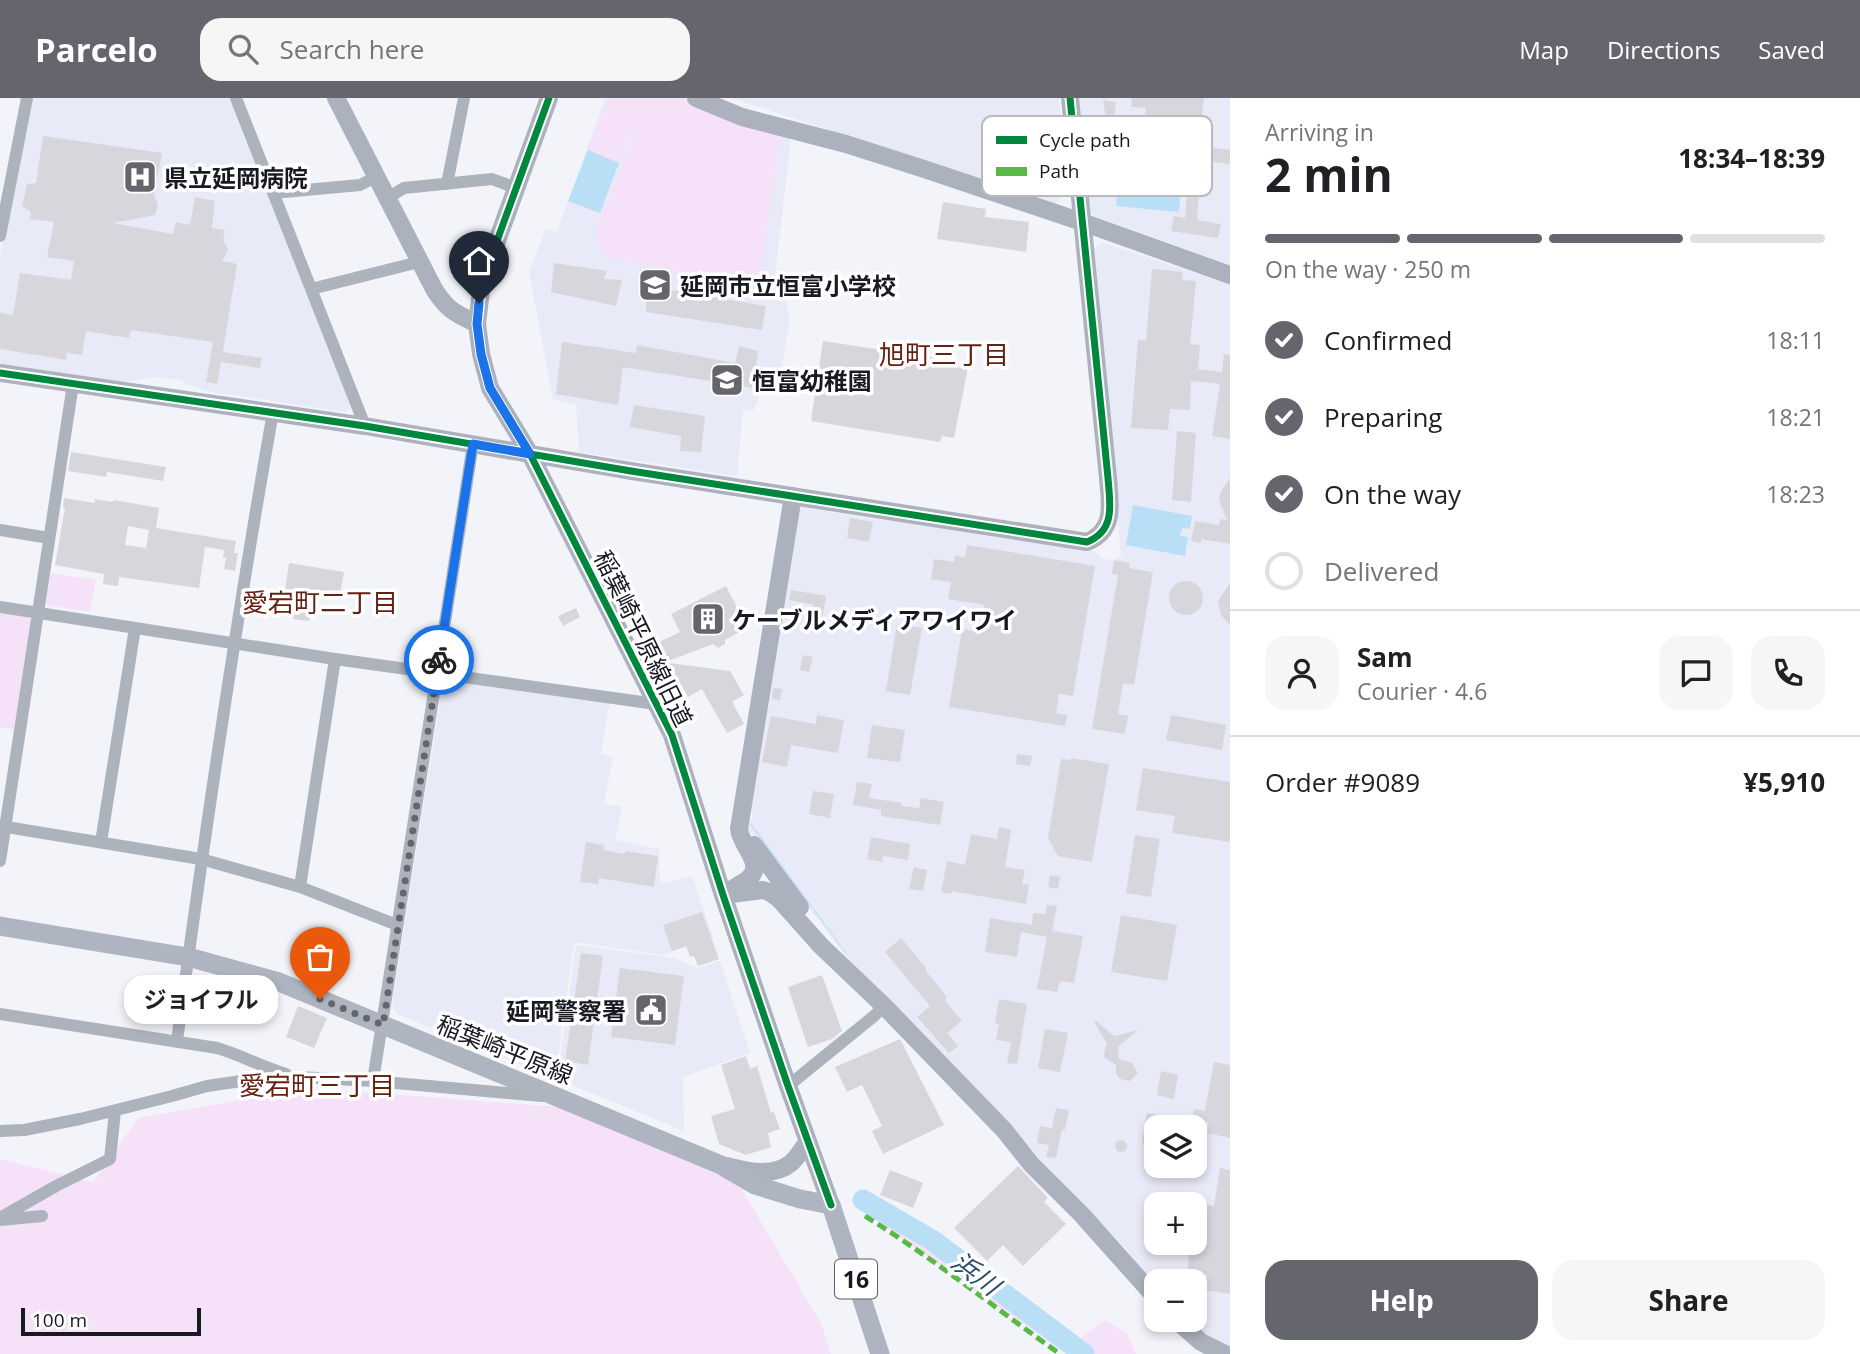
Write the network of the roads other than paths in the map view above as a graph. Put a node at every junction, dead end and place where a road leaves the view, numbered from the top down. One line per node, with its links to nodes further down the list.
1 (27, 98): 18 (street)
2 (236, 98): 13 (street)
3 (336, 98): 9 (street)
4 (549, 98): 11 (street, 稲葉崎平原線旧道)
5 (696, 98): 12 (street)
6 (1070, 98): 8 (street)
7 (460, 99): 10 (street)
8 (1072, 116)
9 (376, 177): 13 (street); 16 (street)
10 (447, 184): 11 (street); 16 (street)
11 (516, 188): 22 (street, 稲葉崎平原線旧道)
12 (982, 189)
13 (273, 193): 21 (street)
14 (1003, 196): 17 (street)
15 (1079, 196): 17 (street)
16 (387, 198): 19 (street)
17 (1082, 222): 20 (street); 29 (street)
18 (0, 236)
19 (419, 262): 21 (street); 22 (street)
20 (1230, 275)
21 (312, 289): 26 (street)
22 (477, 324): 28 (street, 稲葉崎平原線旧道)
23 (0, 373): 24 (street)
24 (73, 384): 25 (street); 31 (street)
25 (273, 412): 26 (street); 35 (street)
26 (365, 426): 27 (street)
27 (473, 444): 28 (street); 37 (street)
28 (530, 454): 29 (street); 38 (street, 稲葉崎平原線旧道)
29 (793, 496): 39 (street)
30 (0, 530): 31 (street)
31 (49, 538): 33 (street)
32 (0, 607): 33 (street)
33 (39, 612): 34 (street); 40 (street)
34 (135, 628): 35 (street); 41 (street)
35 (234, 644): 36 (street); 42 (street)
36 (335, 659): 37 (street); 46 (street)
37 (437, 674): 38 (street); 48 (street)
38 (656, 704): 47 (street, 稲葉崎平原線旧道)
39 (741, 824): 44 (street); 45 (street)
40 (3, 827): 41 (street); 43 (street)
41 (101, 842): 42 (street)
42 (201, 859): 46 (street); 50 (street)
43 (0, 861)
44 (750, 878): 45 (street); 47 (street)
45 (784, 886): 51 (street)
46 (300, 887): 48 (street)
47 (723, 895): 51 (street); 58 (street, 稲葉崎平原線旧道)
48 (397, 925): 54 (street)
49 (0, 926): 50 (main road, 稲葉崎平原線)
50 (188, 957): 54 (main road, 稲葉崎平原線); 55 (street)
51 (840, 964): 52 (street)
52 (884, 1006): 58 (street); 67 (street)
53 (0, 1014): 55 (street)
54 (383, 1025): 57 (street); 59 (main road, 稲葉崎平原線)
55 (177, 1041): 56 (street)
56 (299, 1077): 57 (street); 60 (street)
57 (373, 1081): 59 (street)
58 (788, 1086): 62 (street, 稲葉崎平原線旧道)
59 (560, 1098): 63 (main road, 稲葉崎平原線)
60 (115, 1111): 61 (street); 66 (street)
61 (0, 1131)
62 (808, 1141): 63 (street); 64 (street, 稲葉崎平原線旧道)
63 (721, 1165): 64 (main road, 稲葉崎平原線)
64 (831, 1205): 69 (main road, 16)
65 (42, 1216): 66 (street)
66 (0, 1219)
67 (1144, 1284)
68 (1189, 1332): 70 (street)
69 (880, 1354)
70 (1225, 1354)

